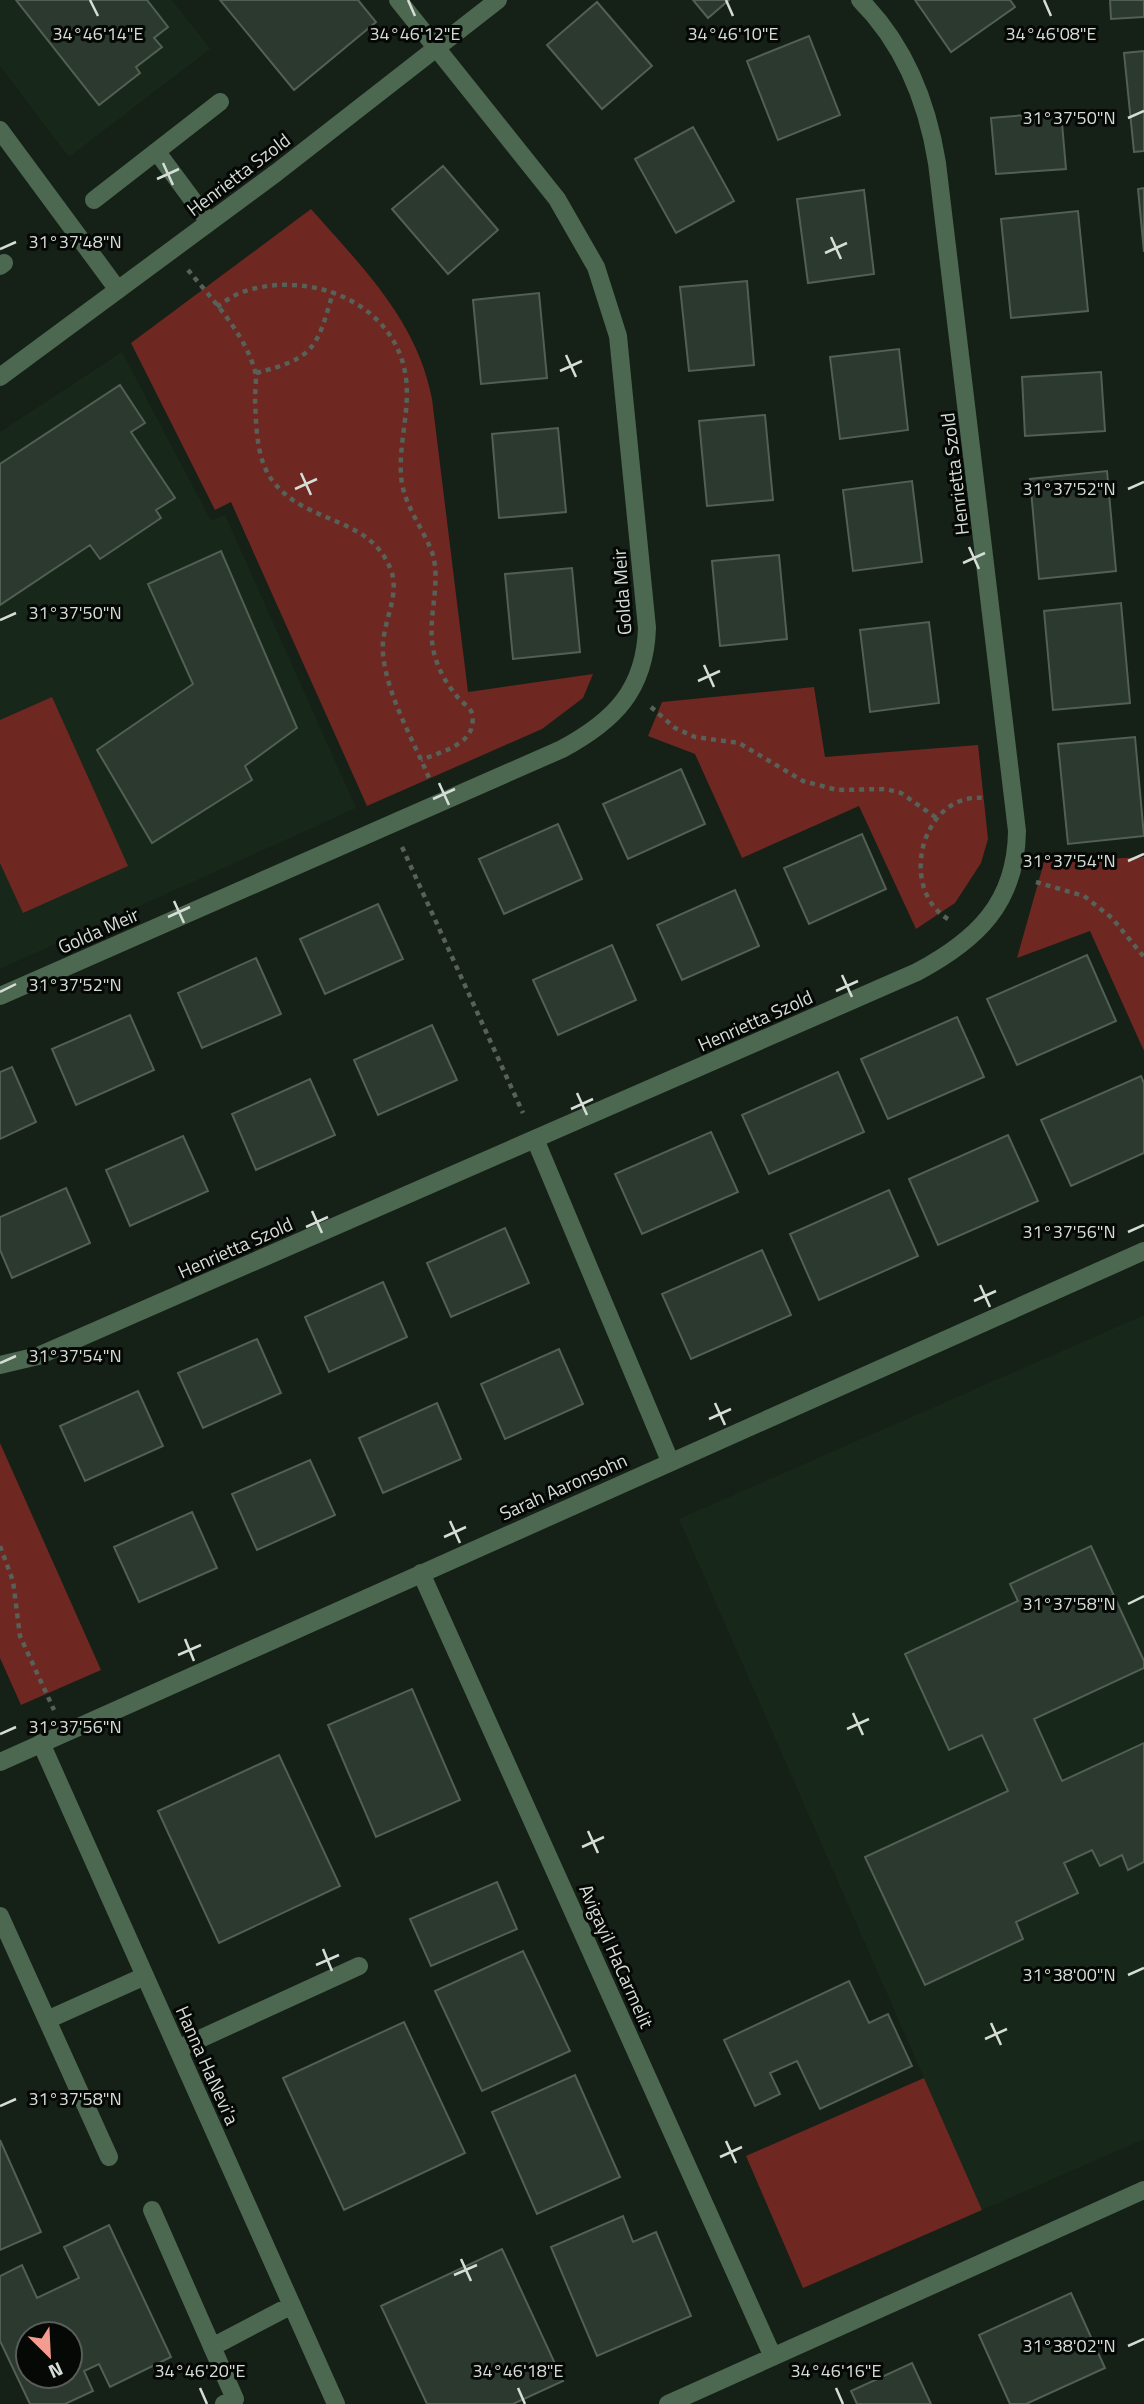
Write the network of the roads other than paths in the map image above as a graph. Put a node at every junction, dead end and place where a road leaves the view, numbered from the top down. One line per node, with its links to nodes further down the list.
1 (398, 0): 4 (street, Golda Meir)
2 (498, 0): 4 (street, Henrietta Szold)
3 (860, 0): 13 (street, Henrietta Szold)
4 (436, 49): 9 (street, Henrietta Szold); 12 (street, Golda Meir)
5 (220, 102): 7 (street)
6 (0, 130): 10 (street)
7 (157, 152): 8 (street); 9 (street)
8 (94, 200)
9 (209, 222): 10 (street, Henrietta Szold)
10 (118, 290): 11 (street, Henrietta Szold)
11 (0, 377)
12 (0, 996)
13 (535, 1139): 15 (street, Henrietta Szold); 16 (street)
14 (1144, 1251): 16 (street, Sarah Aaronsohn)
15 (0, 1365)
16 (670, 1461): 17 (street, Sarah Aaronsohn)
17 (421, 1573): 18 (street, Sarah Aaronsohn); 30 (street, Avigayil HaCarmelit)
18 (41, 1743): 19 (street, Sarah Aaronsohn); 22 (street, Hanna HaNevi'a)
19 (0, 1762)
20 (0, 1916): 23 (street)
21 (359, 1966): 24 (street)
22 (145, 1976): 23 (street); 24 (street, Hanna HaNevi'a)
23 (47, 2020): 25 (street)
24 (178, 2049): 28 (street, Hanna HaNevi'a)
25 (109, 2157)
26 (1144, 2190): 30 (street)
27 (152, 2210): 29 (street)
28 (292, 2305): 29 (street); 32 (street, Hanna HaNevi'a)
29 (212, 2347): 31 (street)
30 (773, 2357): 33 (street)
31 (224, 2404)
32 (336, 2404)
33 (668, 2404)

